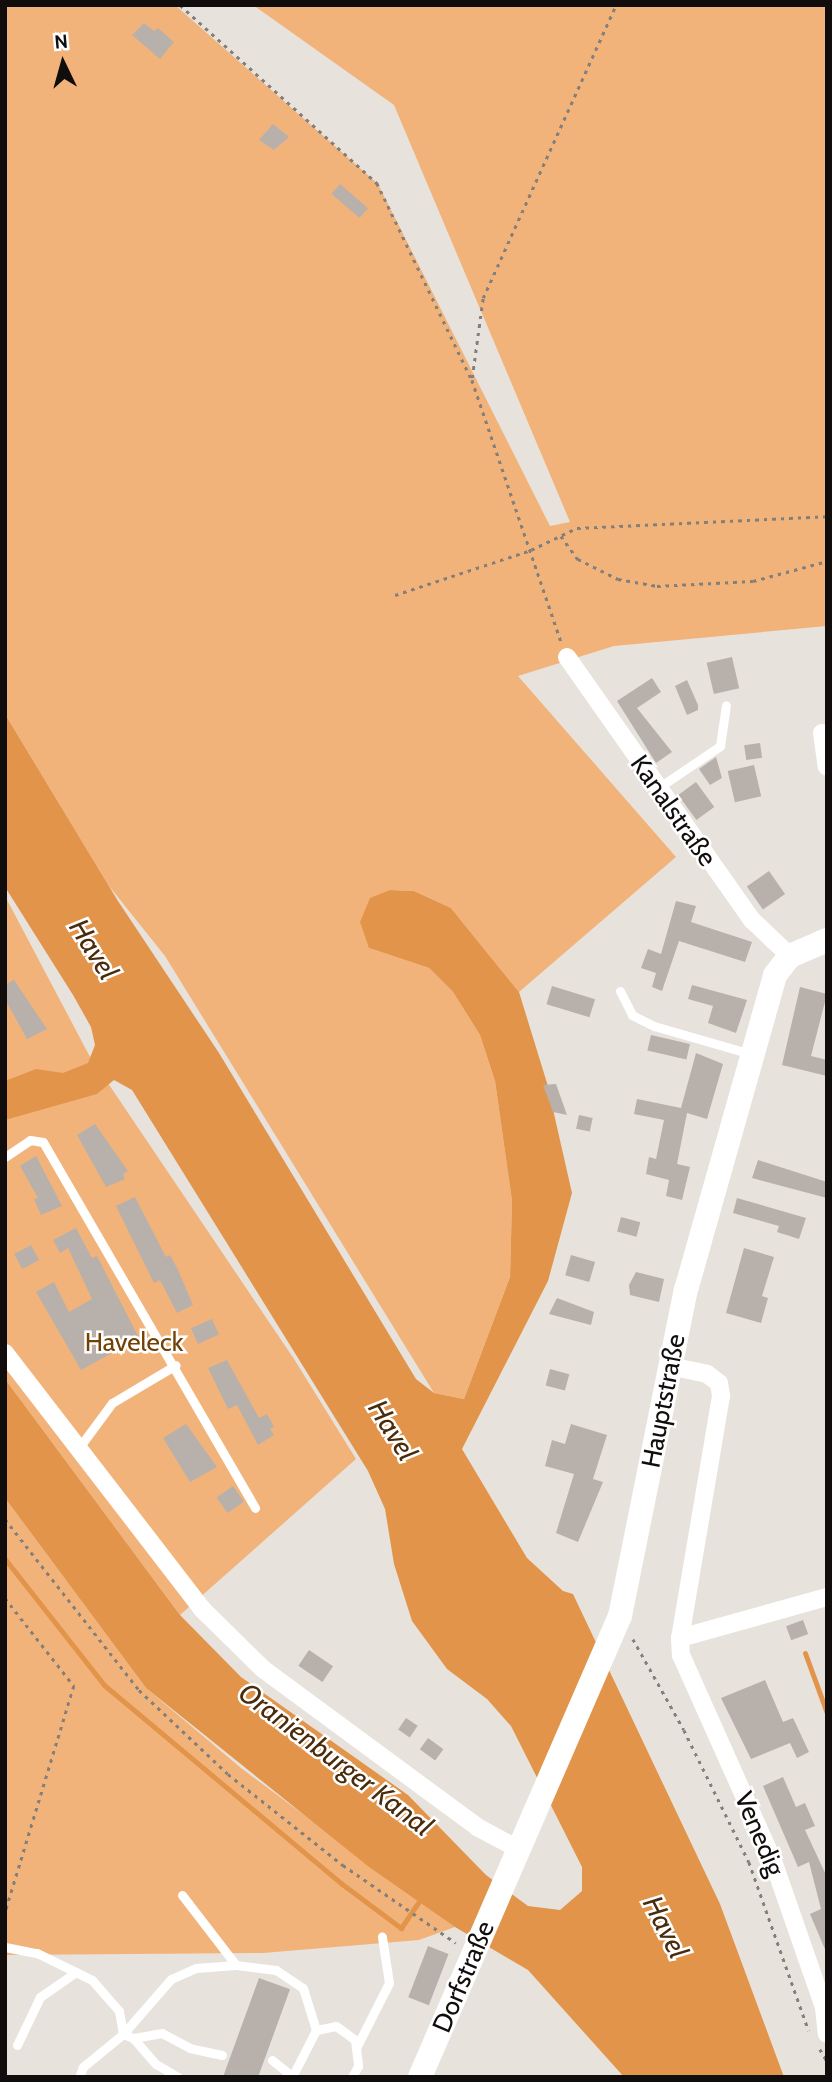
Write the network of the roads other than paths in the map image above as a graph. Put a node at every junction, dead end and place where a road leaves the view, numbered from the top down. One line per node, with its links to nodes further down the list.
1 (567, 657): 5 (street, Kanalstraße)
2 (726, 705): 5 (lane)
3 (822, 733): 4 (street)
4 (827, 767)
5 (657, 789): 7 (street, Kanalstraße)
6 (827, 940): 7 (main road)
7 (790, 956): 9 (main road, Hauptstraße)
8 (620, 991): 9 (lane)
9 (752, 1054): 13 (main road, Hauptstraße)
10 (5, 1157): 12 (lane)
11 (5, 1353): 14 (street)
12 (176, 1365): 14 (lane); 15 (lane)
13 (670, 1366): 17 (street, Venedig); 18 (main road, Hauptstraße)
14 (77, 1451): 18 (street)
15 (255, 1508)
16 (827, 1597): 17 (street)
17 (680, 1638): 27 (street, Venedig)
18 (520, 1850): 19 (main road, Hauptstraße)
19 (507, 1878): 37 (main road, Dorfstraße)
20 (182, 1895): 23 (lane)
21 (382, 1937): 30 (lane)
22 (5, 1947): 24 (lane)
23 (236, 1965): 25 (lane); 26 (lane)
24 (76, 1972): 26 (lane); 29 (lane)
25 (316, 2030): 30 (lane); 35 (lane)
26 (123, 2034): 28 (lane); 33 (lane)
27 (827, 2034)
28 (133, 2038): 31 (lane); 34 (lane)
29 (17, 2045)
30 (356, 2048): 36 (lane)
31 (222, 2056)
32 (272, 2060): 35 (lane)
33 (79, 2077)
34 (178, 2077)
35 (293, 2077)
36 (352, 2077)
37 (420, 2077)

